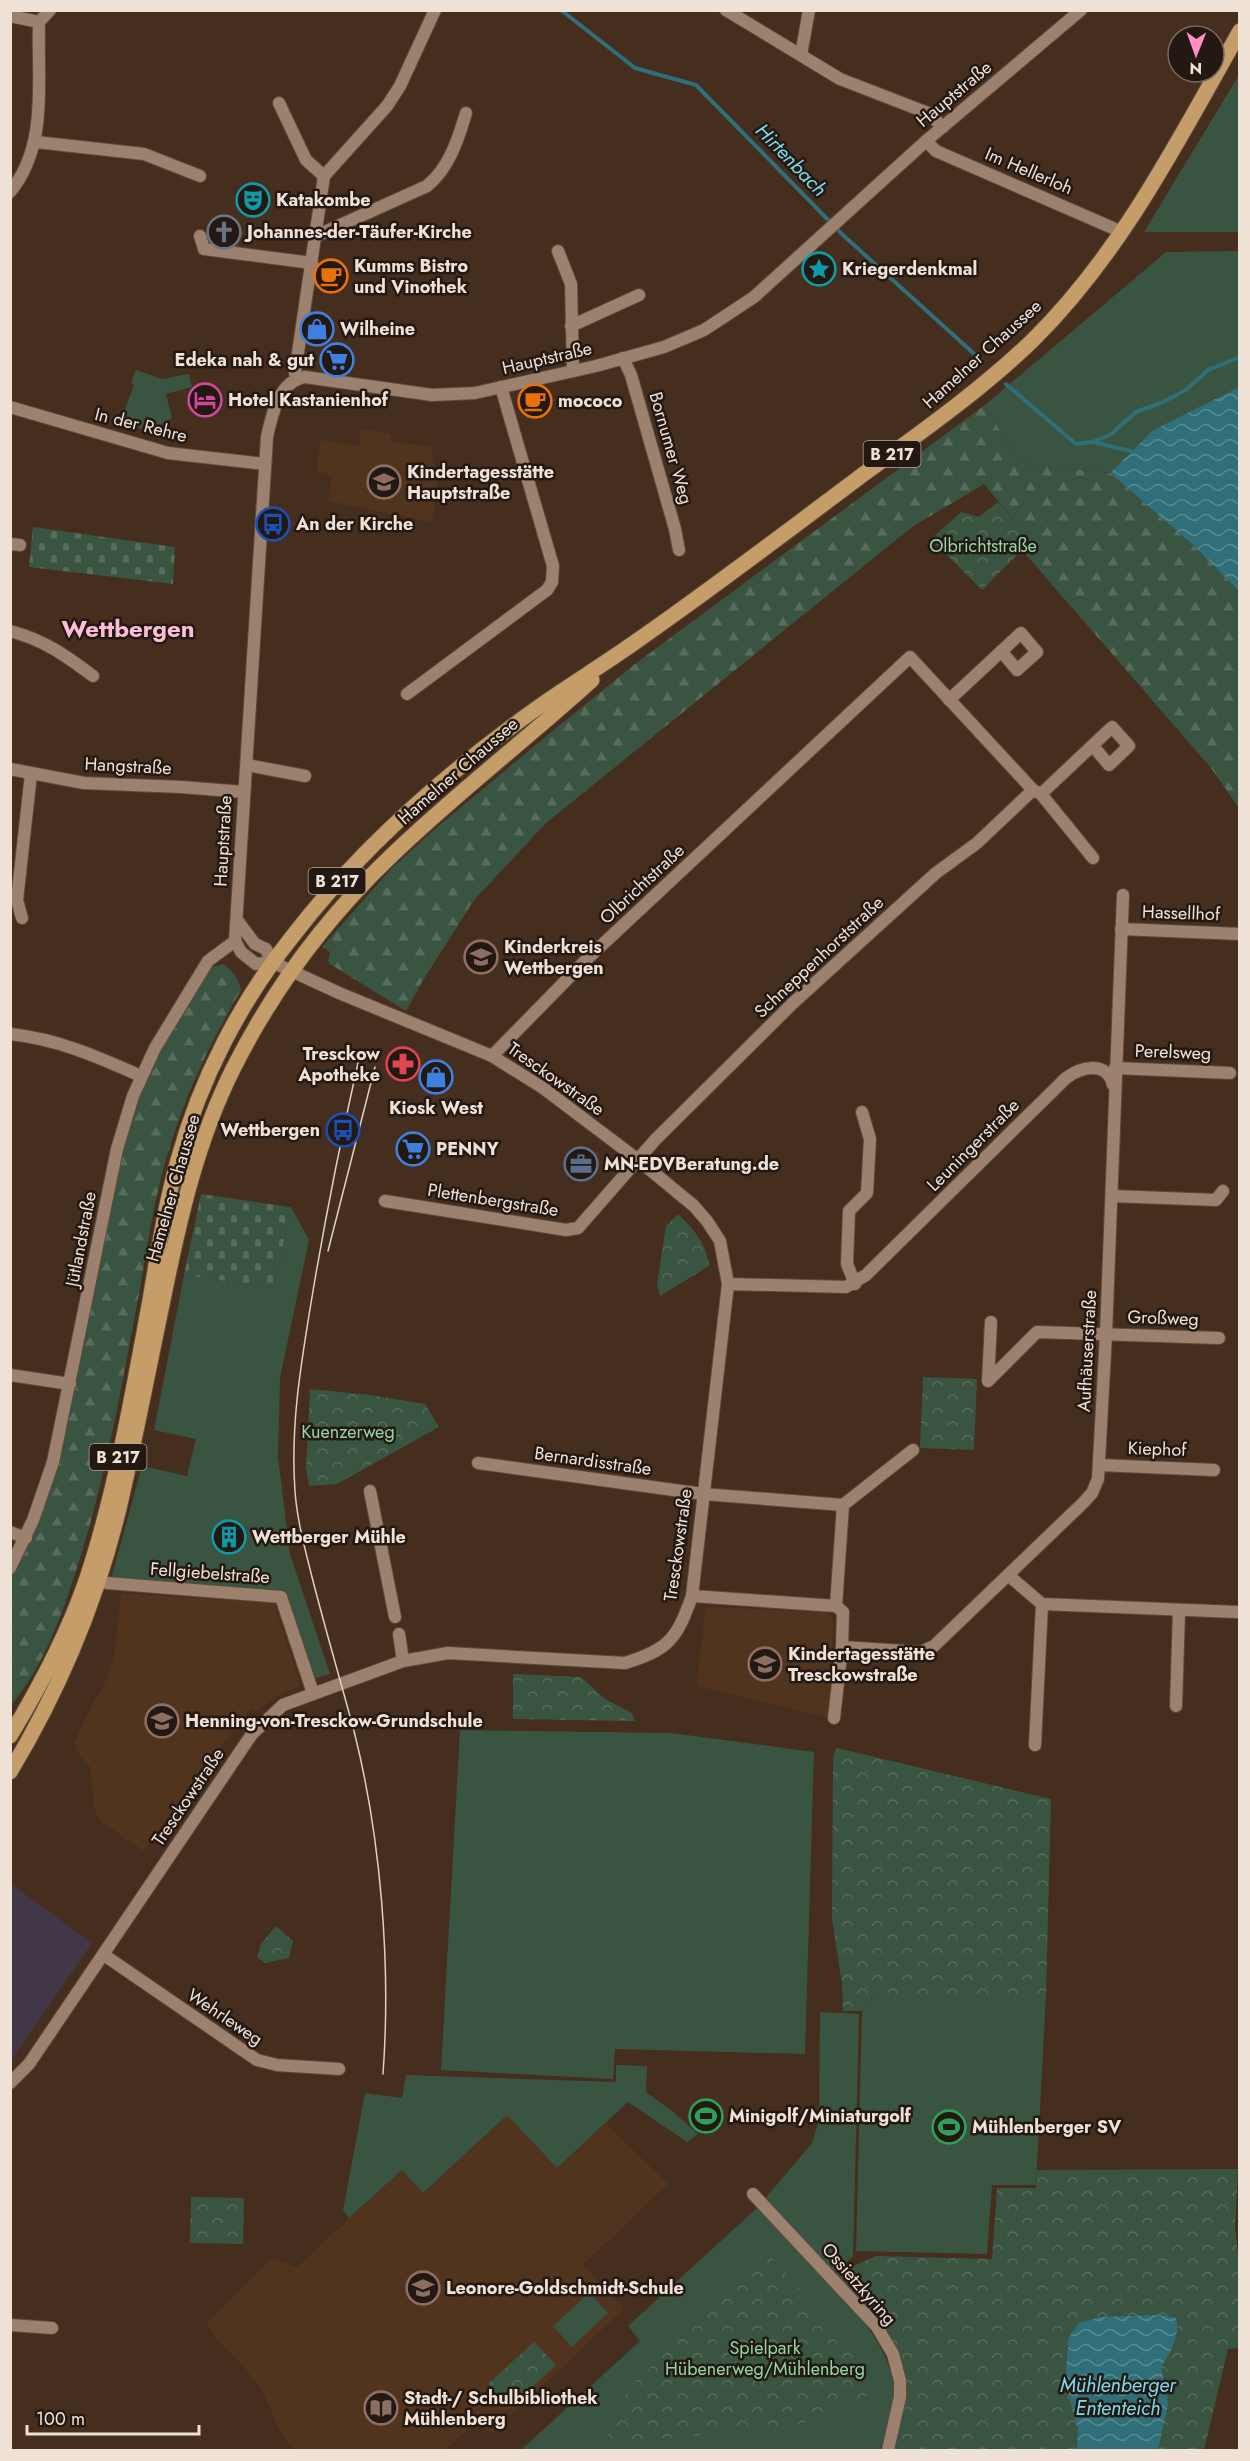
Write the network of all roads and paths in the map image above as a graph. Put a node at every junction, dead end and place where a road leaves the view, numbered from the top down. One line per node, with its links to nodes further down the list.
1 (50, 10): 7 (street)
2 (435, 10): 16 (street)
3 (726, 10): 9 (street)
4 (809, 10): 9 (street)
5 (1081, 10): 12 (street, Hauptstraße)
6 (10, 16): 7 (street)
7 (39, 22): 14 (street)
8 (1239, 31): 18 (main road, Hamelner Chaussee / B 217)
9 (801, 55): 12 (street)
10 (279, 103): 16 (street)
11 (466, 113): 20 (street)
12 (944, 127): 13 (street, Hauptstraße)
13 (926, 141): 18 (street, Im Hellerloh); 25 (street, Hauptstraße)
14 (36, 142): 15 (street); 17 (street)
15 (200, 176)
16 (324, 176): 20 (street)
17 (10, 192)
18 (1122, 232): 33 (main road, Hamelner Chaussee / B 217)
19 (200, 236): 22 (street)
20 (316, 236): 22 (street)
21 (558, 251): 24 (street)
22 (312, 263): 27 (street)
23 (639, 295): 24 (street)
24 (571, 326): 26 (street)
25 (623, 358): 26 (street, Hauptstraße); 31 (street, Bornumer Weg)
26 (573, 371): 28 (street, Hauptstraße)
27 (298, 378): 28 (street, Hauptstraße); 30 (street, Hauptstraße)
28 (501, 387): 36 (street)
29 (10, 407): 30 (street, In der Rehre)
30 (265, 464): 39 (street, Hauptstraße)
31 (680, 550)
32 (10, 631): 35 (street)
33 (632, 645): 52 (main road, Hamelner Chaussee / B 217); 53 (main road, Hamelner Chaussee / B 217)
34 (1001, 651): 37 (street)
35 (93, 676)
36 (407, 694)
37 (949, 700): 44 (street, Olbrichtstraße); 55 (street, Olbrichtstraße)
38 (1093, 746): 44 (street, Schneppenhorststraße)
39 (247, 765): 42 (street); 43 (street, Hauptstraße)
40 (10, 769): 41 (street, Hangstraße)
41 (31, 774): 43 (street, Hangstraße); 47 (street)
42 (305, 776)
43 (244, 792): 48 (street, Hauptstraße)
44 (1037, 792): 45 (street, Olbrichtstraße); 61 (street, Schneppenhorststraße)
45 (1093, 858)
46 (1123, 895): 49 (street, Aufhäuserstraße)
47 (22, 918)
48 (237, 920): 51 (street, Hauptstraße); 52 (street)
49 (1121, 929): 50 (street, Hassellhof); 56 (street, Aufhäuserstraße)
50 (1239, 934)
51 (235, 941): 52 (street); 58 (street, Jütlandstraße)
52 (272, 962): 53 (street); 96 (main road, Hamelner Chaussee / B 217)
53 (291, 972): 55 (street, Tresckowstraße); 98 (main road, Hamelner Chaussee / B 217)
54 (10, 1034): 58 (street)
55 (492, 1056): 61 (street, Tresckowstraße)
56 (1115, 1068): 57 (street, Perelsweg); 59 (street, Aufhäuserstraße)
57 (1230, 1073)
58 (141, 1076): 71 (street, Jütlandstraße)
59 (1116, 1094): 63 (street, Aufhäuserstraße); 66 (street, Leuningerstraße)
60 (862, 1112): 66 (street)
61 (637, 1159): 64 (street, Plettenbergstraße); 65 (street, Tresckowstraße)
62 (1223, 1191): 63 (street)
63 (1112, 1196): 68 (street, Aufhäuserstraße)
64 (385, 1201)
65 (728, 1284): 66 (street); 77 (street, Tresckowstraße)
66 (855, 1284)
67 (991, 1322): 68 (street, Großweg)
68 (1106, 1334): 69 (street, Großweg); 74 (street, Aufhäuserstraße)
69 (1219, 1338)
70 (10, 1374): 71 (street)
71 (70, 1384): 80 (street, Jütlandstraße)
72 (914, 1450): 78 (street)
73 (478, 1464): 77 (street, Bernardisstraße)
74 (1100, 1465): 75 (street, Kiephof); 82 (street, Aufhäuserstraße)
75 (1214, 1470)
76 (370, 1491): 89 (street)
77 (704, 1494): 78 (street, Bernardisstraße); 84 (street, Tresckowstraße)
78 (843, 1505): 86 (street)
79 (10, 1532): 80 (street)
80 (26, 1539): 81 (street, Jütlandstraße)
81 (10, 1568)
82 (1008, 1575): 85 (street); 91 (street, Aufhäuserstraße)
83 (107, 1583): 93 (street, Fellgiebelstraße)
84 (692, 1596): 86 (street); 92 (street, Tresckowstraße)
85 (1042, 1604): 87 (street); 97 (street)
86 (836, 1606): 91 (street)
87 (1179, 1611): 88 (street); 94 (street)
88 (1237, 1612)
89 (395, 1617)
90 (399, 1634): 92 (street)
91 (842, 1647): 95 (street)
92 (403, 1661): 93 (street, Tresckowstraße)
93 (313, 1693): 99 (street, Tresckowstraße)
94 (1176, 1706)
95 (834, 1718)
96 (10, 1736)
97 (1035, 1745)
98 (10, 1772)
99 (104, 1955): 100 (street, Wehrleweg); 101 (street, Tresckowstraße)
100 (339, 2069)
101 (10, 2083)
102 (753, 2194): 105 (street, Ossietzkyring)
103 (10, 2325): 104 (street)
104 (52, 2328)
105 (888, 2451)

